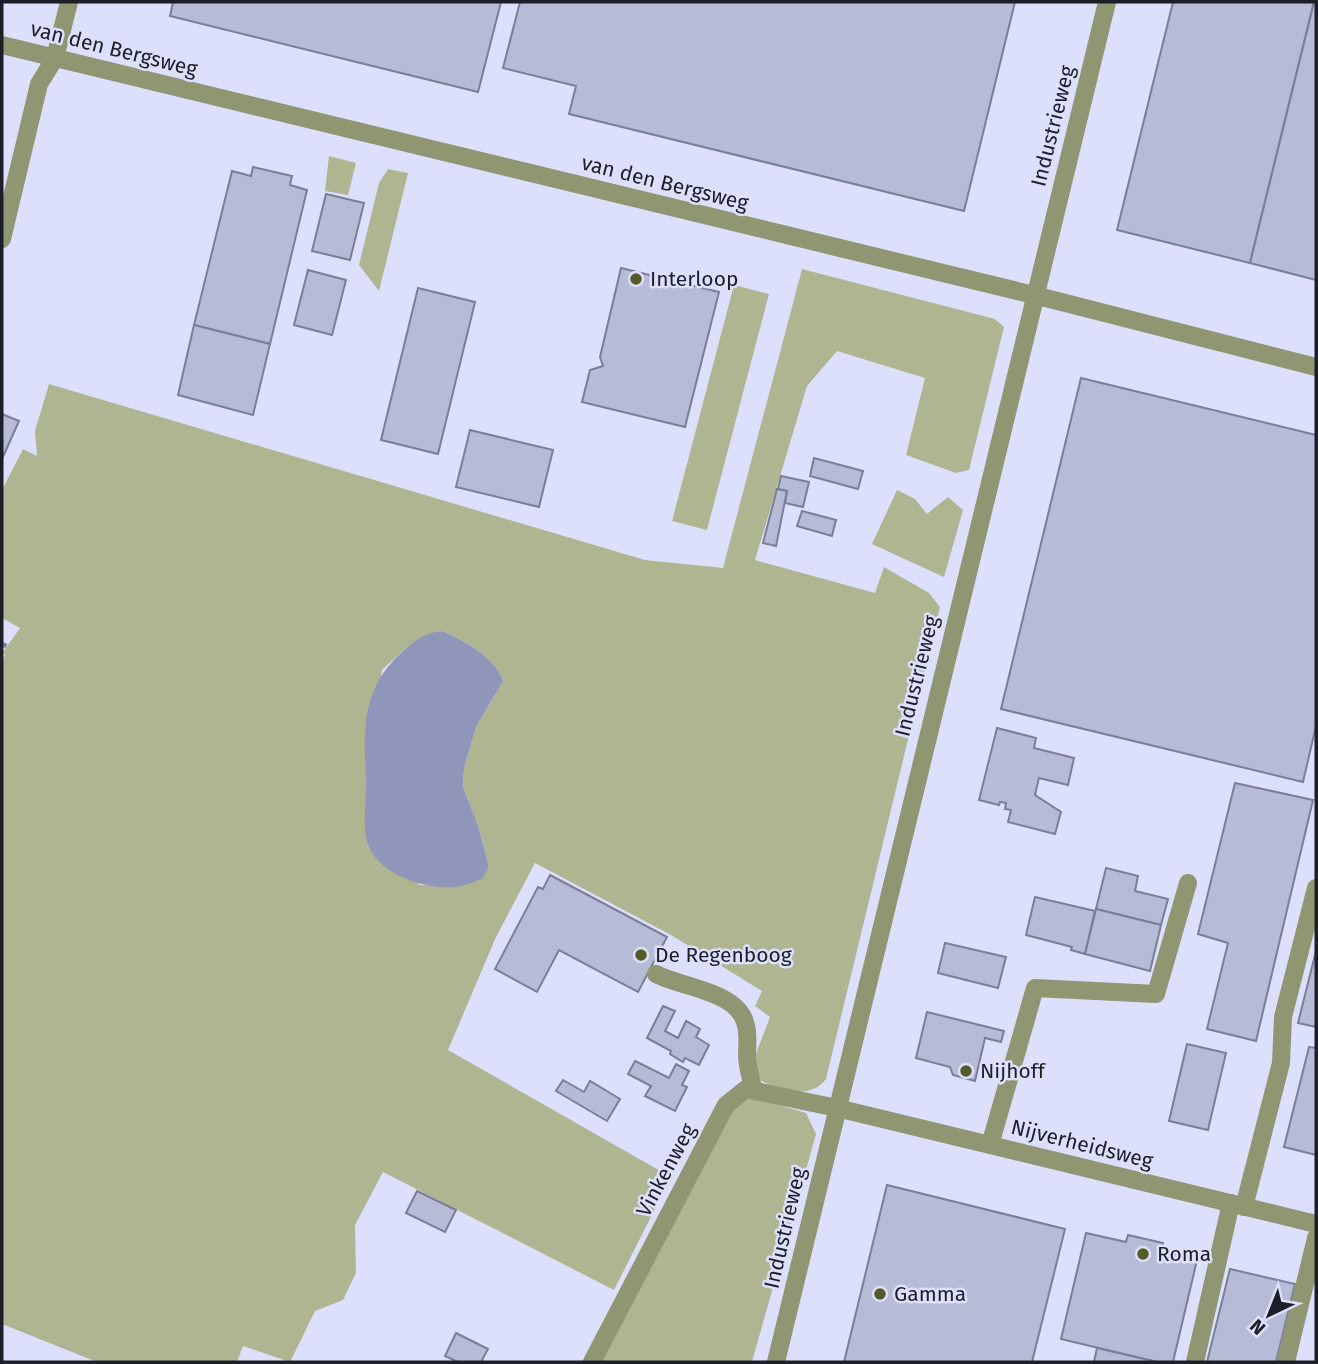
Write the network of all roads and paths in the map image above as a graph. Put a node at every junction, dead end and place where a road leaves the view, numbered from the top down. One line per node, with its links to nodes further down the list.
1 (69, 2): 4 (street)
2 (1107, 2): 6 (street, Industrieweg)
3 (2, 45): 4 (street, van den Bergsweg)
4 (55, 58): 5 (street); 6 (street, van den Bergsweg)
5 (2, 239)
6 (1034, 295): 7 (street, van den Bergsweg); 12 (street, Industrieweg)
7 (1316, 367)
8 (1188, 883): 13 (street)
9 (1316, 888): 14 (street)
10 (656, 974): 11 (street)
11 (753, 1088): 12 (street); 17 (street, Vinkenweg)
12 (837, 1108): 13 (street, Nijverheidsweg); 18 (street, Industrieweg)
13 (990, 1145): 14 (street, Nijverheidsweg)
14 (1238, 1205): 15 (street, Nijverheidsweg); 19 (street)
15 (1316, 1224)
16 (1316, 1238): 20 (street)
17 (592, 1362)
18 (776, 1362)
19 (1195, 1362)
20 (1286, 1362)

